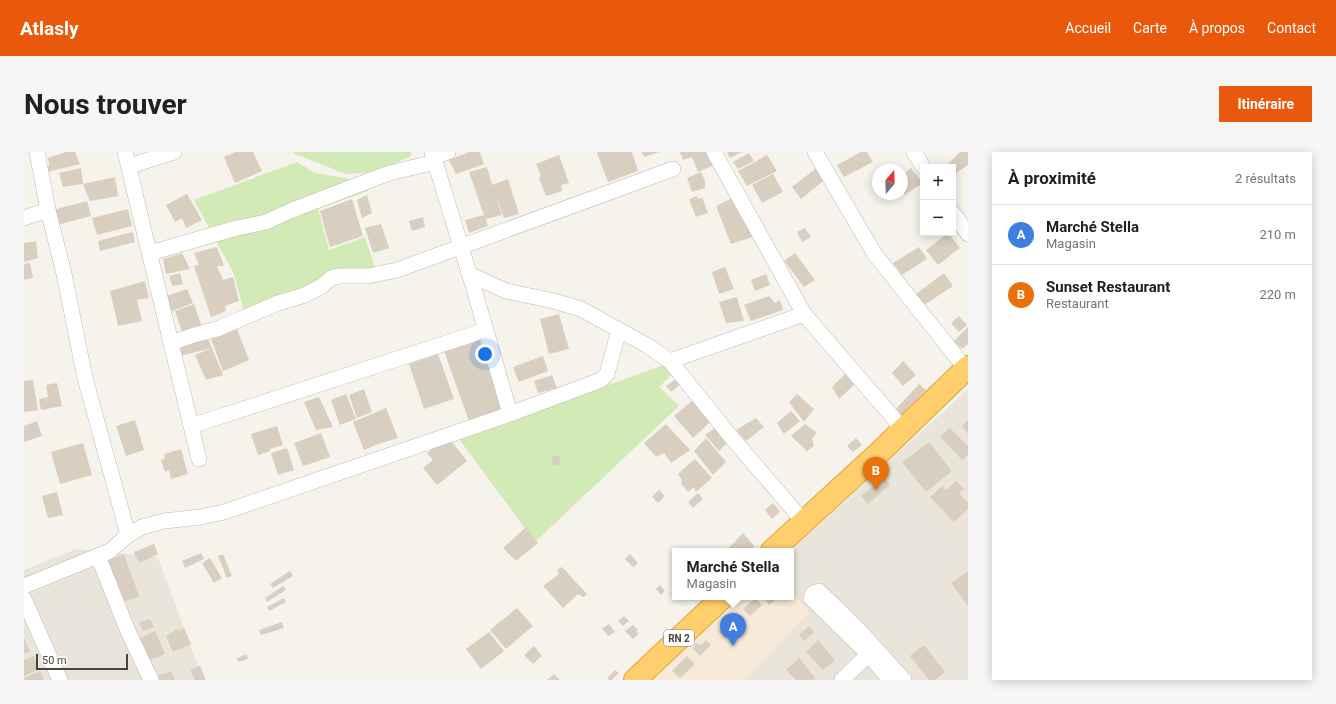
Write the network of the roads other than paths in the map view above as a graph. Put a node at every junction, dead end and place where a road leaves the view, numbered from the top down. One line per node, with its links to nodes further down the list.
1 (36, 152): 11 (street)
2 (174, 152): 8 (street)
3 (448, 152): 7 (street)
4 (714, 152): 18 (street)
5 (815, 152): 23 (street)
6 (914, 152): 9 (street)
7 (434, 157): 15 (street); 16 (street)
8 (127, 159): 16 (street)
9 (921, 164)
10 (673, 170): 15 (street)
11 (48, 210): 13 (street); 29 (street)
12 (956, 217): 14 (street)
13 (24, 218)
14 (968, 234)
15 (461, 245): 17 (street); 21 (street)
16 (150, 253): 21 (street)
17 (470, 274): 19 (street); 20 (street)
18 (804, 314): 22 (street); 26 (street)
19 (486, 330): 24 (street); 25 (street)
20 (619, 330): 22 (street); 24 (street)
21 (171, 343): 25 (street)
22 (670, 361): 28 (street)
23 (967, 368): 26 (highway)
24 (510, 414): 29 (street)
25 (191, 426): 27 (street)
26 (903, 429): 28 (highway)
27 (199, 459)
28 (803, 521): 30 (highway)
29 (128, 535): 31 (street)
30 (775, 548)
31 (98, 556): 32 (street); 38 (street)
32 (24, 586)
33 (24, 599): 37 (street)
34 (720, 600): 39 (highway, RN 2)
35 (871, 651): 36 (street); 40 (street); 41 (street)
36 (848, 678)
37 (60, 680)
38 (151, 680)
39 (635, 680)
40 (890, 680)
41 (904, 680)

